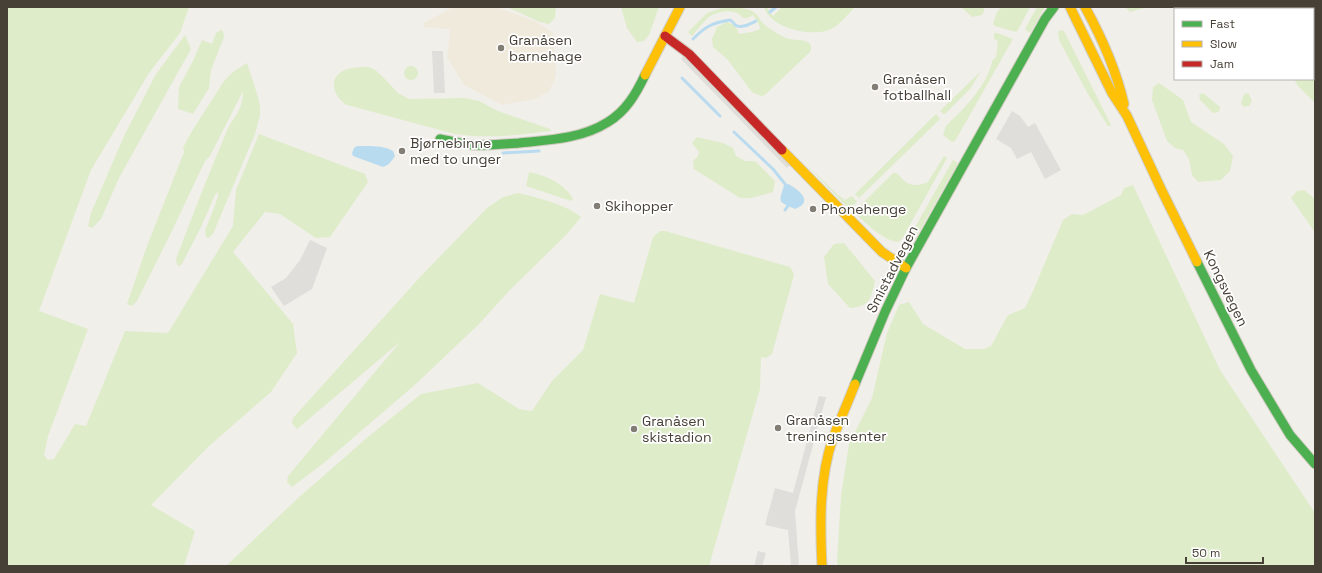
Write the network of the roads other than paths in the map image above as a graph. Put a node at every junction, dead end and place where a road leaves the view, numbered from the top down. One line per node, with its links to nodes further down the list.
1 (680, 7): 5 (street)
2 (1054, 7): 8 (street, Smistadvegen)
3 (1070, 7): 6 (street, Kongsvegen)
4 (1085, 7): 6 (street, Kongsvegen)
5 (666, 36): 7 (street); 8 (street)
6 (1127, 116): 9 (street, Kongsvegen)
7 (440, 139)
8 (906, 268): 10 (street, Smistadvegen)
9 (1315, 464)
10 (822, 566)

